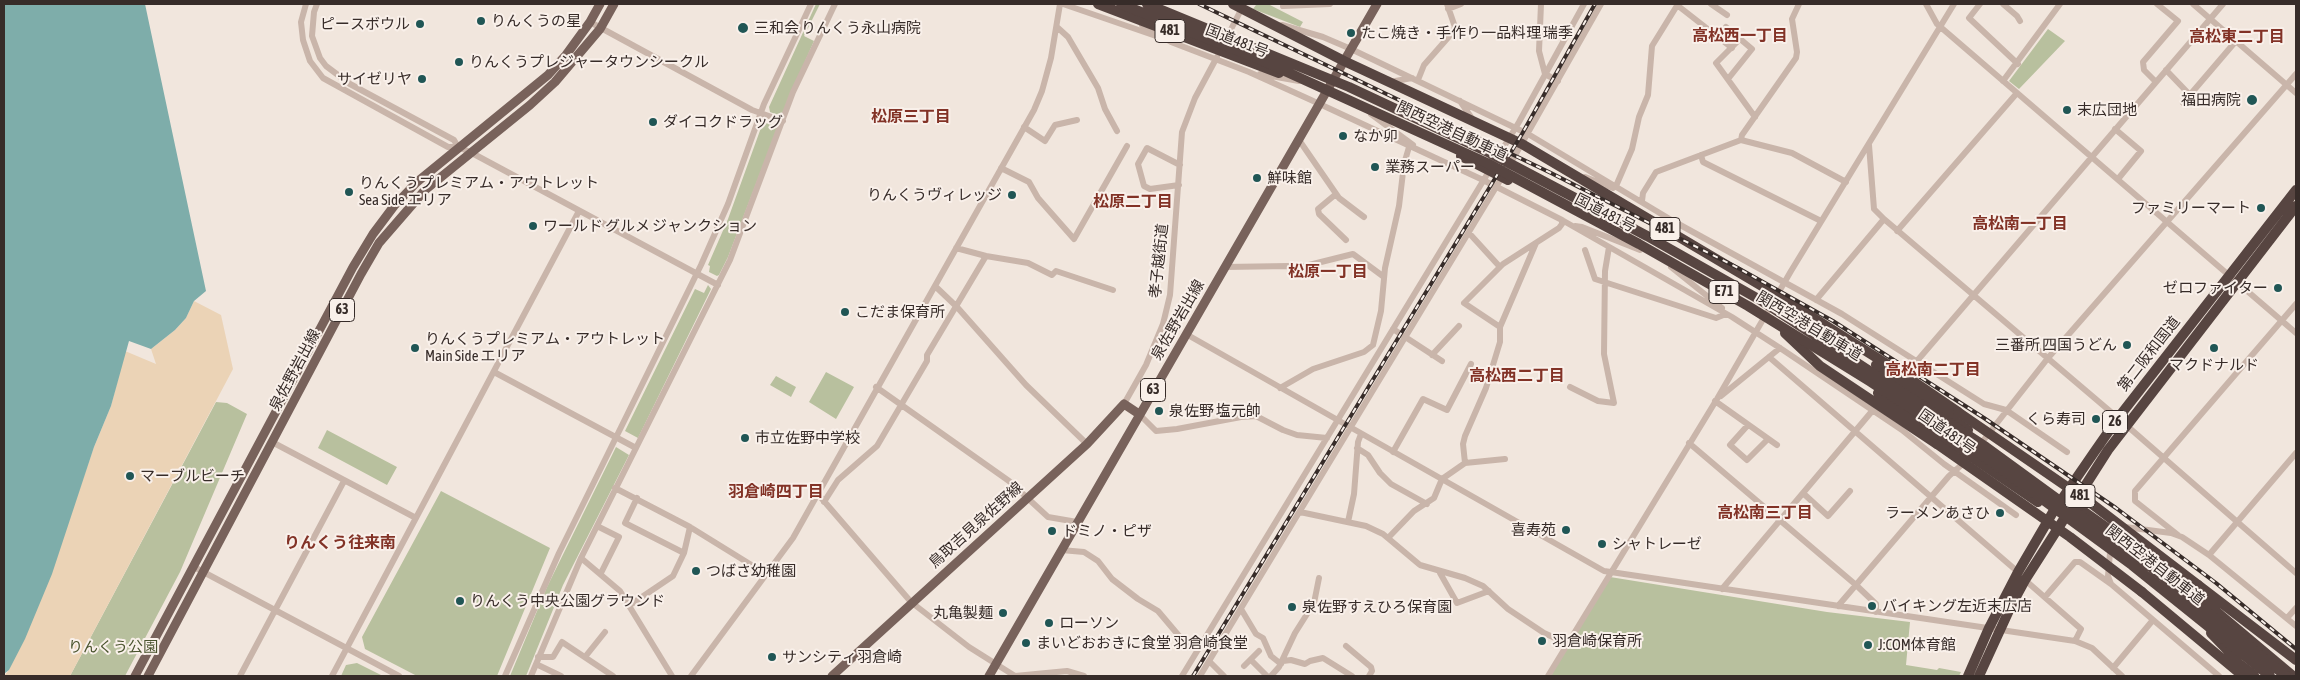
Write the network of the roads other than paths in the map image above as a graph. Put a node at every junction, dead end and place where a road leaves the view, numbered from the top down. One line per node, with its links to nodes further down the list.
1 (306, 4): 84 (street)
2 (317, 4): 84 (street)
3 (600, 4): 35 (main road, 泉佐野岩出線 / 63)
4 (614, 4): 39 (main road, 泉佐野岩出線 / 63)
5 (811, 4): 68 (street)
6 (835, 4): 72 (street)
7 (1062, 4): 36 (street); 42 (street)
8 (1098, 4): 30 (highway, 国道481号 / 481)
9 (1147, 4): 298 (highway, 関西空港自動車道 / E71, bridge)
10 (1330, 4): 28 (street)
11 (1377, 4): 44 (main road, 泉佐野岩出線 / 63)
12 (1461, 4): 29 (street)
13 (1541, 4): 50 (street)
14 (1584, 4): 50 (street)
15 (1601, 4): 55 (street)
16 (1711, 4): 31 (street)
17 (1799, 4): 69 (street)
18 (1926, 4): 38 (street)
19 (1954, 4): 38 (street)
20 (1980, 4): 47 (street)
21 (2003, 4): 34 (street)
22 (2060, 4): 47 (street)
23 (2157, 4): 58 (street)
24 (2193, 4): 32 (street)
25 (2223, 4): 32 (street)
26 (1239, 5): 33 (highway, 国道481号 / 481); 45 (street, 孝子越街道)
27 (1678, 5): 43 (street); 100 (street)
28 (1283, 6)
29 (1448, 6): 52 (street)
30 (1120, 8): 42 (street); 45 (highway, 国道481号 / 481); 297 (highway, 関西空港自動車道 / E71, bridge)
31 (1727, 15)
32 (2210, 18): 41 (street); 48 (street)
33 (1266, 21): 44 (street); 46 (highway, 国道481号 / 481)
34 (2020, 21)
35 (590, 22): 39 (street); 84 (main road, 泉佐野岩出線 / 63)
36 (1057, 27): 73 (street); 76 (street)
37 (1726, 27): 40 (street)
38 (1941, 27): 57 (street); 82 (street)
39 (600, 28): 68 (street); 86 (main road, 泉佐野岩出線 / 63)
40 (1740, 39): 43 (street); 53 (street)
41 (2236, 41): 59 (street); 63 (street)
42 (1171, 42): 45 (street)
43 (1732, 48): 53 (street)
44 (1351, 49): 46 (main road, 泉佐野岩出線 / 63); 52 (street)
45 (1218, 55): 49 (street); 54 (highway, 国道481号 / 481); 90 (street, 孝子越街道)
46 (1344, 61): 56 (highway, 国道481号 / 481); 60 (main road, 泉佐野岩出線 / 63)
47 (2018, 64): 57 (street)
48 (2166, 70): 58 (street); 63 (street)
49 (1249, 72): 54 (street); 66 (street)
50 (1545, 74): 55 (street); 74 (street)
51 (2296, 74): 59 (street)
52 (1416, 79): 56 (street); 64 (street)
53 (1728, 79): 69 (street)
54 (1300, 81): 60 (highway, 国道481号 / 481)
55 (1558, 81): 77 (street)
56 (1389, 82): 71 (highway, 国道481号 / 481)
57 (2003, 82): 61 (street)
58 (2156, 82): 75 (street)
59 (2286, 84): 62 (street); 110 (street)
60 (1326, 93): 66 (main road, 泉佐野岩出線 / 63); 67 (highway, 国道481号 / 481)
61 (2017, 93): 89 (street); 112 (street)
62 (2296, 93)
63 (2190, 95): 65 (street)
64 (1460, 100): 71 (street); 74 (street)
65 (2183, 103)
66 (1319, 105): 79 (main road, 泉佐野岩出線 / 63); 85 (street)
67 (1368, 112): 87 (street); 93 (highway, 国道481号 / 481)
68 (760, 113): 72 (street); 124 (street)
69 (1755, 116): 80 (street)
70 (1077, 120): 73 (street)
71 (1474, 121): 78 (highway, 国道481号 / 481)
72 (782, 122): 129 (street)
73 (1024, 127): 92 (street)
74 (1515, 128): 77 (street); 78 (street)
75 (2115, 129): 89 (street); 95 (street)
76 (1117, 131)
77 (1528, 134): 81 (street); 100 (street)
78 (1509, 138): 81 (highway, 国道481号 / 481); 93 (street)
79 (1299, 140): 102 (street); 122 (main road, 泉佐野岩出線 / 63)
80 (1741, 140): 88 (street); 97 (street)
81 (1522, 144): 91 (highway, 国道481号 / 481); 94 (street)
82 (1869, 144): 97 (street); 107 (street)
83 (1127, 146): 92 (street)
84 (458, 147): 86 (street); 222 (main road, 泉佐野岩出線 / 63)
85 (1409, 147): 87 (street); 125 (street)
86 (470, 152): 105 (street); 176 (main road, 泉佐野岩出線 / 63)
87 (1424, 154): 96 (street)
88 (1701, 155): 103 (street); 109 (street)
89 (2092, 156): 95 (street); 133 (street)
90 (1180, 164): 98 (street, 孝子越街道); 98 (street)
91 (1556, 165): 100 (street); 132 (highway, 国道481号 / 481)
92 (1002, 168): 117 (street)
93 (1489, 170): 94 (highway, 国道481号 / 481); 96 (street)
94 (1502, 177): 99 (street); 119 (highway, 国道481号 / 481)
95 (2118, 179): 110 (street)
96 (1484, 180): 99 (street); 143 (street)
97 (1846, 182): 109 (street)
98 (1179, 185): 161 (street, 孝子越街道)
99 (1496, 187): 108 (street); 113 (street)
100 (1619, 188): 103 (street)
101 (2296, 190): 126 (highway, 第二阪和国道 / 26)
102 (1336, 194): 106 (street); 114 (street)
103 (1642, 201): 128 (street)
104 (2296, 206): 126 (highway, 第二阪和国道 / 26)
105 (579, 211): 124 (street); 156 (street)
106 (1364, 217)
107 (1884, 219): 112 (street); 134 (street)
108 (1562, 220): 111 (street); 115 (street)
109 (1822, 221): 128 (street)
110 (2168, 221): 126 (street); 152 (street)
111 (1571, 225): 116 (street); 119 (street)
112 (1897, 231): 133 (street)
113 (1469, 233): 123 (street); 148 (street)
114 (1346, 240)
115 (1536, 243): 123 (street); 142 (street)
116 (1609, 247): 127 (street); 137 (street)
117 (956, 248): 120 (street); 130 (street)
118 (1585, 250): 127 (street)
119 (1651, 254): 121 (highway, 国道481号 / 481)
120 (986, 256): 131 (street); 136 (street)
121 (1661, 260): 137 (street); 138 (highway, 国道481号 / 481)
122 (1225, 267): 125 (street); 146 (main road, 泉佐野岩出線 / 63)
123 (1500, 267): 142 (street)
124 (697, 274): 129 (street); 172 (street)
125 (1384, 277): 159 (street)
126 (2232, 279): 139 (street); 167 (highway, 第二阪和国道 / 26)
127 (1605, 280): 137 (street); 157 (street)
128 (1784, 282): 132 (street); 134 (street)
129 (718, 285): 180 (street)
130 (935, 286): 136 (street); 158 (street)
131 (1112, 290)
132 (1777, 295): 138 (street); 140 (highway, 国道481号 / 481)
133 (1974, 295): 152 (street); 154 (street)
134 (1816, 300): 154 (street)
135 (2296, 304): 139 (street)
136 (957, 307): 162 (street); 178 (street)
137 (1729, 316): 144 (street)
138 (1762, 319): 144 (street); 147 (highway, 国道481号 / 481)
139 (2282, 321): 145 (street); 187 (street)
140 (1819, 322): 175 (highway, 481); 237 (highway, 国道481号 / 481, bridge)
141 (1459, 326): 150 (street)
142 (1500, 327): 188 (street)
143 (1393, 329): 148 (street); 166 (street)
144 (1755, 332): 149 (street); 160 (street)
145 (2296, 333)
146 (1186, 334): 159 (street); 165 (main road, 泉佐野岩出線 / 63)
147 (1791, 337): 185 (highway, 481); 295 (highway, 国道481号 / 481, bridge)
148 (1405, 338): 150 (street); 169 (street)
149 (1780, 348): 151 (street); 163 (street)
150 (1432, 355): 153 (street)
151 (1769, 357): 160 (street); 170 (street)
152 (2048, 358): 164 (street); 167 (street)
153 (1442, 361)
154 (1917, 361): 164 (street)
155 (1471, 364): 182 (street)
156 (494, 372): 172 (street); 206 (street)
157 (1570, 387)
158 (876, 388): 162 (street); 194 (street)
159 (1280, 388): 166 (street)
160 (1716, 400): 168 (street); 177 (street)
161 (1124, 404): 165 (main road); 178 (main road, 鳥取吉見泉佐野線)
162 (901, 405): 197 (street); 200 (street)
163 (1873, 410): 170 (street); 189 (street)
164 (2006, 410): 175 (street); 183 (street)
165 (1138, 414): 173 (street); 208 (main road, 泉佐野岩出線 / 63)
166 (1337, 420): 169 (street); 173 (street)
167 (2122, 422): 187 (street); 199 (highway, 第二阪和国道 / 26); 202 (highway, 第二阪和国道 / 26)
168 (1748, 425): 174 (street); 174 (street)
169 (1351, 428): 171 (street); 203 (street)
170 (1856, 432): 195 (street); 198 (street)
171 (1361, 434): 181 (street); 182 (street)
172 (616, 437): 180 (street); 274 (street)
173 (1327, 438): 256 (street)
174 (1768, 438): 179 (street)
175 (1984, 441): 185 (street); 199 (highway, 481)
176 (272, 442): 191 (street); 223 (main road, 泉佐野岩出線 / 63)
177 (1689, 443): 210 (street); 227 (street)
178 (1087, 444): 197 (main road, 鳥取吉見泉佐野線)
179 (1777, 445)
180 (636, 448): 192 (street)
181 (1357, 448): 201 (street); 209 (street)
182 (1393, 452): 190 (street)
183 (2067, 452)
184 (2296, 453): 211 (street)
185 (1971, 456): 189 (street); 204 (highway, 481)
186 (1505, 459): 188 (street)
187 (2164, 459): 211 (street); 215 (street)
188 (1465, 463): 190 (street)
189 (1955, 472): 198 (street); 205 (street)
190 (1442, 479): 201 (street); 227 (street)
191 (344, 481): 206 (street); 243 (street)
192 (616, 488): 196 (street); 213 (street)
193 (1850, 491): 195 (street)
194 (817, 493): 200 (street); 229 (street)
195 (1804, 494): 210 (street)
196 (637, 498): 214 (street); 218 (street)
197 (1027, 498): 208 (street); 238 (main road, 鳥取吉見泉佐野線)
198 (1931, 498): 225 (street); 233 (street)
199 (2064, 498): 202 (highway, 481); 204 (highway, 第二阪和国道 / 26)
200 (824, 502): 238 (street)
201 (1427, 504): 216 (street)
202 (2073, 505): 207 (highway, 第二阪和国道 / 26); 212 (highway, 481)
203 (1300, 512): 209 (street); 242 (street)
204 (2053, 512): 207 (highway, 481); 225 (highway, 第二阪和国道 / 26)
205 (2016, 515)
206 (416, 518): 255 (street)
207 (2063, 520): 219 (highway, 481); 231 (highway, 第二阪和国道 / 26)
208 (1076, 522): 217 (main road, 泉佐野岩出線 / 63)
209 (1348, 522): 216 (street)
210 (1781, 522): 233 (street); 234 (street)
211 (2237, 522): 220 (street); 228 (street)
212 (2099, 523): 215 (street); 237 (highway, 481)
213 (597, 526): 221 (street); 226 (street)
214 (690, 527): 218 (street); 229 (street)
215 (2178, 535): 220 (street)
216 (1388, 538): 224 (street)
217 (1061, 550): 256 (street); 265 (main road, 泉佐野岩出線 / 63)
218 (684, 553): 239 (street)
219 (2110, 553): 232 (street); 247 (highway, 481)
220 (2209, 555): 245 (street)
221 (581, 558): 226 (street); 258 (street)
222 (194, 567): 223 (street); 269 (main road, 泉佐野岩出線 / 63)
223 (203, 572): 243 (street); 270 (main road, 泉佐野岩出線 / 63)
224 (1440, 572): 235 (street); 235 (street)
225 (2018, 572): 249 (highway, 第二阪和国道 / 26)
226 (601, 573): 239 (street)
227 (1611, 573): 234 (street); 253 (street)
228 (2296, 573)
229 (766, 574): 279 (street)
230 (1319, 578): 263 (street)
231 (2025, 580): 236 (street); 250 (highway, 第二阪和国道 / 26)
232 (2111, 584): 236 (street); 246 (street)
233 (1856, 585): 240 (street); 244 (street)
234 (1722, 589): 240 (street)
235 (1489, 591): 253 (street)
236 (2045, 597): 252 (street)
237 (2206, 597): 261 (highway, 国道481号 / 481); 268 (highway); 299 (highway, 481)
238 (911, 602): 265 (street); 280 (main road, 鳥取吉見泉佐野線)
239 (630, 605): 278 (street)
240 (1838, 606): 244 (street)
241 (2296, 608): 245 (street)
242 (1240, 609): 262 (street); 263 (street)
243 (275, 610): 255 (street); 271 (street)
244 (1876, 612): 249 (street)
245 (2287, 618): 248 (street)
246 (2153, 620): 267 (street); 294 (street)
247 (2198, 620): 295 (highway); 296 (highway, 481)
248 (2296, 626)
249 (1989, 628): 250 (street); 291 (highway, 第二阪和国道 / 26)
250 (2000, 630): 252 (street); 292 (highway, 第二阪和国道 / 26)
251 (605, 632): 259 (street)
252 (2075, 641): 267 (street)
253 (1568, 644): 290 (street)
254 (1346, 646): 289 (street)
255 (347, 649): 272 (street); 273 (street)
256 (1198, 650): 283 (street)
257 (1259, 651): 260 (street)
258 (538, 657): 259 (street); 264 (street)
259 (585, 657): 277 (street)
260 (1251, 660): 266 (street); 286 (street)
261 (2296, 660)
262 (1209, 661): 284 (street); 285 (street)
263 (1282, 663): 287 (street); 288 (street)
264 (536, 664): 275 (street); 276 (street)
265 (996, 664): 281 (main road, 泉佐野岩出線 / 63); 282 (street)
266 (1244, 666)
267 (2113, 668): 293 (street)
268 (2296, 671)
269 (135, 676)
270 (148, 676)
271 (240, 676)
272 (332, 676)
273 (398, 676)
274 (506, 676)
275 (531, 676)
276 (560, 676)
277 (613, 676)
278 (672, 676)
279 (691, 676)
280 (832, 676)
281 (989, 676)
282 (1084, 676)
283 (1182, 676)
284 (1200, 676)
285 (1224, 676)
286 (1267, 676)
287 (1271, 676)
288 (1352, 676)
289 (1370, 676)
290 (1548, 676)
291 (1968, 676)
292 (1979, 676)
293 (2122, 676)
294 (2219, 676)
295 (2251, 676)
296 (2266, 676)
297 (2270, 676)
298 (2286, 676)
299 (2293, 676)

